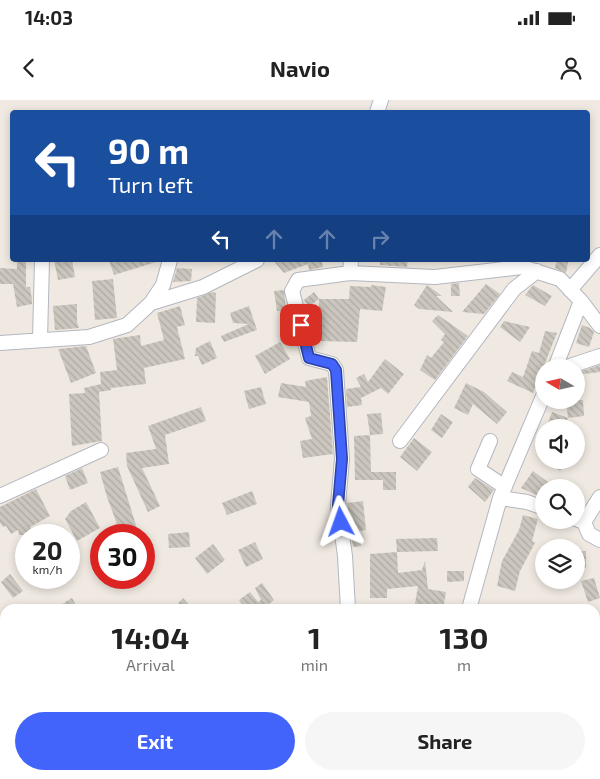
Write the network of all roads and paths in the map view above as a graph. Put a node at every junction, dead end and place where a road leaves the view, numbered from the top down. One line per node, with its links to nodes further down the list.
1 (600, 255): 8 (street)
2 (42, 262): 12 (street)
3 (169, 262): 10 (street)
4 (252, 262): 10 (street)
5 (521, 264): 6 (street); 7 (street)
6 (351, 267): 28 (street)
7 (537, 271): 8 (street); 18 (street)
8 (570, 290): 9 (street)
9 (580, 301): 11 (street); 15 (street)
10 (151, 303): 12 (street)
11 (599, 323)
12 (40, 340): 13 (street)
13 (0, 342)
14 (600, 356): 16 (street)
15 (558, 359)
16 (585, 361)
17 (538, 409): 21 (street)
18 (400, 441)
19 (490, 441): 21 (street)
20 (101, 450): 22 (street)
21 (502, 492): 24 (street); 29 (street)
22 (0, 496)
23 (600, 497): 25 (street)
24 (535, 505)
25 (585, 515)
26 (585, 529): 27 (street)
27 (600, 540)
28 (348, 604)
29 (470, 604)

